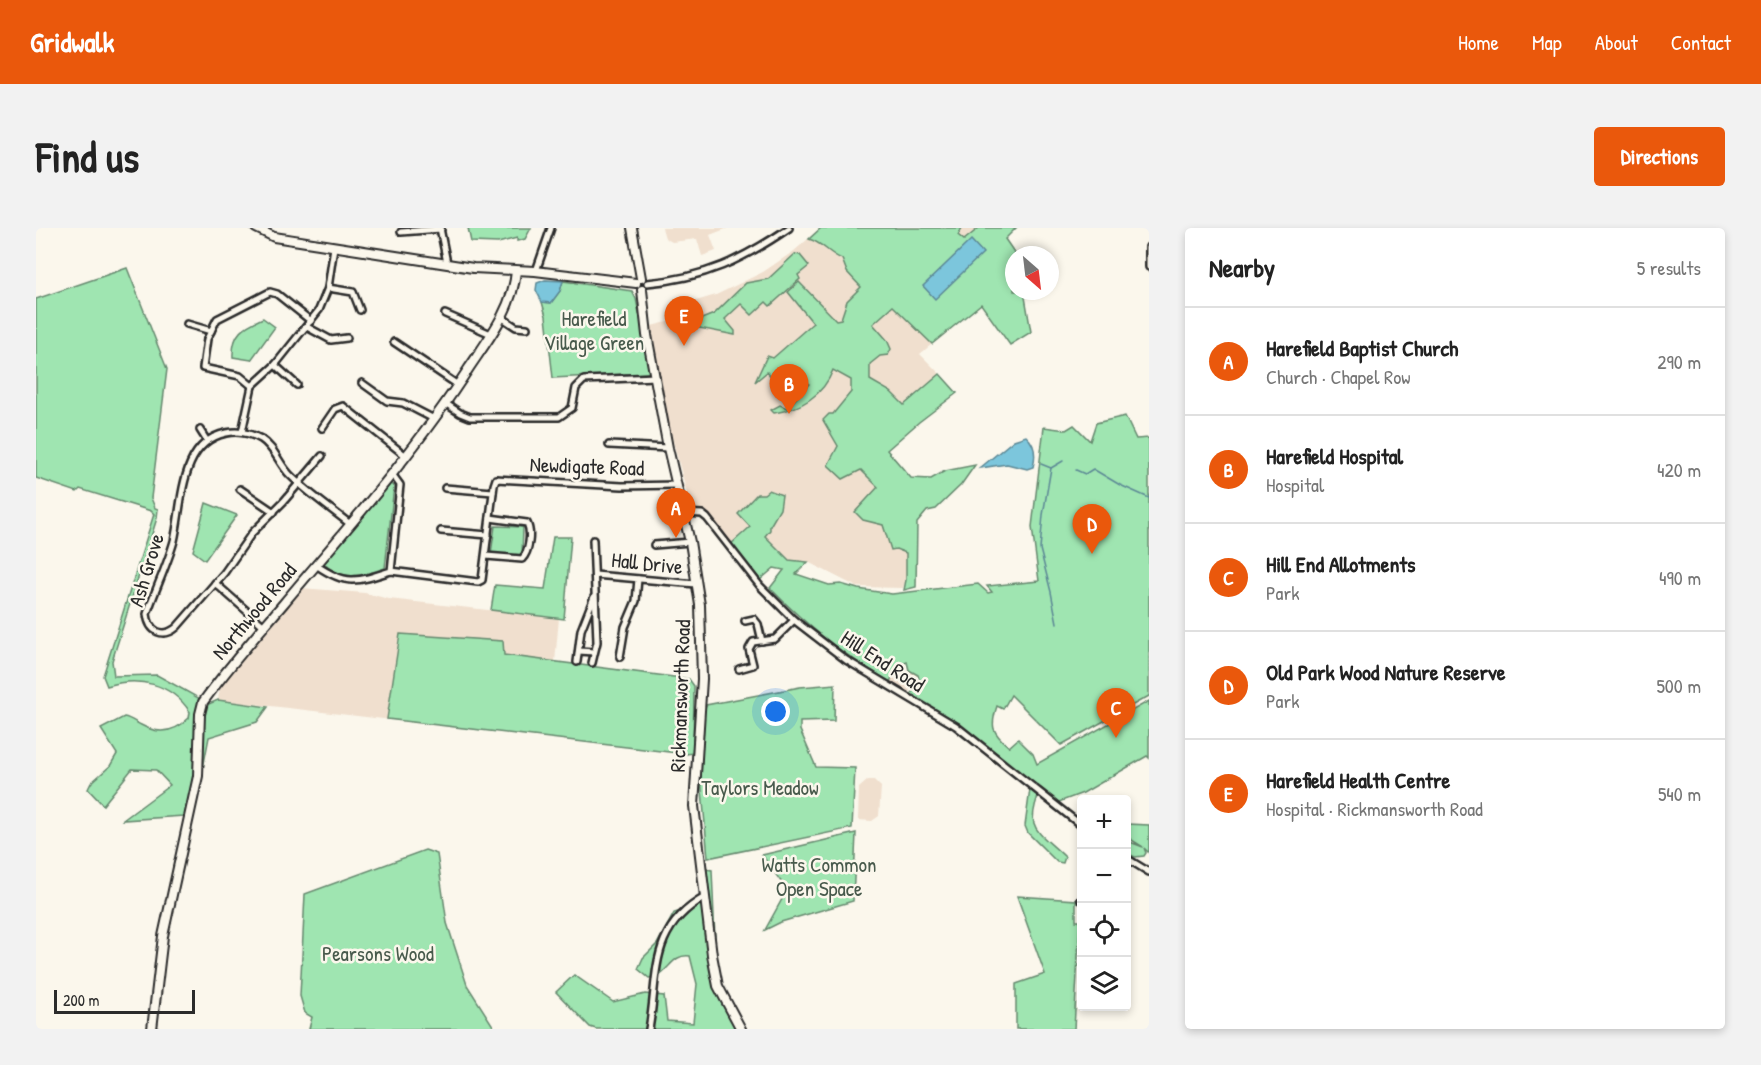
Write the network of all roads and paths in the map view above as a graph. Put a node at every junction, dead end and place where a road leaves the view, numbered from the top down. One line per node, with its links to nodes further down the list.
1 (256, 228): 7 (street)
2 (551, 228): 12 (street)
3 (632, 228): 13 (street, Rickmansworth Road)
4 (789, 228): 13 (street)
5 (441, 229): 6 (street); 9 (street)
6 (401, 232)
7 (334, 247): 9 (street); 14 (street)
8 (1149, 247): 10 (street)
9 (447, 263): 11 (street)
10 (1149, 267)
11 (516, 271): 12 (street); 17 (street, Northwood Road)
12 (536, 271): 13 (street)
13 (641, 284): 26 (street, Rickmansworth Road)
14 (328, 288): 15 (street); 19 (street)
15 (360, 310)
16 (444, 314): 22 (street)
17 (501, 317): 20 (street); 22 (street, Northwood Road)
18 (187, 324): 21 (street)
19 (309, 324): 21 (street); 23 (street); 25 (street)
20 (527, 328)
21 (211, 332): 30 (street)
22 (491, 334): 29 (street, Northwood Road)
23 (347, 338)
24 (394, 342): 29 (street)
25 (275, 365): 28 (street); 30 (street)
26 (656, 376): 31 (street); 38 (street, Rickmansworth Road)
27 (362, 383): 32 (street)
28 (297, 385)
29 (458, 385): 31 (street, Northwood Road)
30 (252, 386): 35 (street)
31 (445, 403): 32 (street, Northwood Road)
32 (434, 419): 40 (street, Northwood Road)
33 (322, 428): 40 (street)
34 (200, 430): 36 (street)
35 (242, 432): 36 (street); 42 (street)
36 (207, 441): 61 (street, Ash Grove)
37 (609, 445): 38 (street)
38 (669, 448): 43 (street, Rickmansworth Road)
39 (322, 456): 42 (street, Ash Grove)
40 (406, 456): 41 (street, Northwood Road)
41 (392, 474): 50 (street, Northwood Road); 58 (street)
42 (300, 484): 47 (street, Ash Grove); 50 (street)
43 (677, 485): 46 (street, Newdigate Road); 48 (street, Rickmansworth Road)
44 (445, 488): 46 (street)
45 (240, 489): 47 (street)
46 (493, 492): 49 (street)
47 (274, 512): 61 (street, Ash Grove)
48 (684, 513): 54 (street, Rickmansworth Road); 64 (street, Hill End Road)
49 (490, 518): 52 (street); 56 (street)
50 (350, 524): 57 (street, Northwood Road)
51 (441, 531): 52 (street)
52 (488, 535): 56 (street)
53 (593, 540): 59 (street, Hall Drive)
54 (690, 542): 55 (street); 62 (street, Rickmansworth Road)
55 (654, 545)
56 (486, 556): 58 (street)
57 (316, 565): 58 (street); 66 (street, Northwood Road)
58 (391, 571)
59 (595, 574): 60 (street, Hall Drive); 63 (street, Hall Drive)
60 (638, 579): 62 (street, Hall Drive); 70 (street)
61 (215, 583): 66 (street)
62 (696, 584): 77 (street, Rickmansworth Road)
63 (595, 592): 68 (street, Hall Drive); 69 (street, Hall Drive)
64 (794, 620): 67 (street); 74 (street, Hill End Road)
65 (745, 621): 67 (street)
66 (264, 626): 78 (street, Northwood Road)
67 (762, 641): 73 (street)
68 (579, 651): 69 (street); 71 (street, Hall Drive)
69 (594, 652): 72 (street, Hall Drive)
70 (620, 657)
71 (577, 662)
72 (592, 663)
73 (739, 669)
74 (1077, 822)
75 (1131, 861): 76 (street)
76 (1149, 872)
77 (705, 897): 79 (street); 80 (street, Rickmansworth Road)
78 (152, 1029)
79 (649, 1029)
80 (741, 1029)

